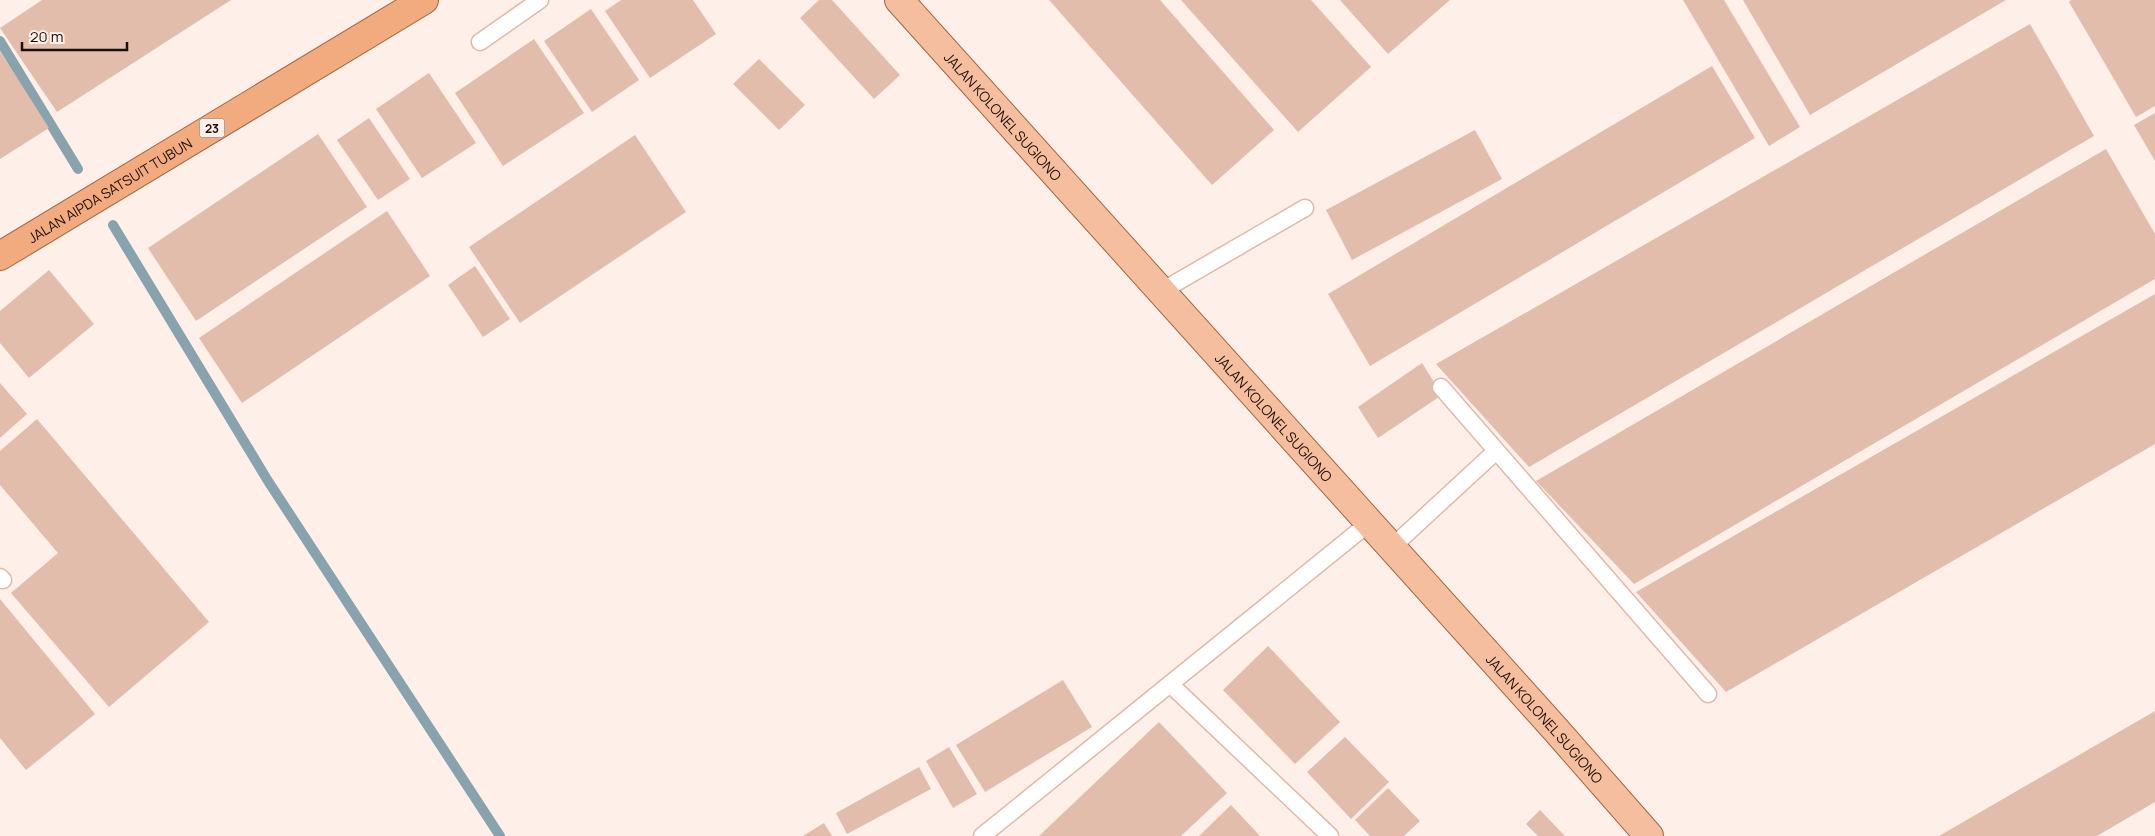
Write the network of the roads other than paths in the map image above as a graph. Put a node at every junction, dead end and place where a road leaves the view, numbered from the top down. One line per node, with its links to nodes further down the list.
1 (424, 0): 6 (highway, JALAN AIPDA SATSUIT TUBUN / 23)
2 (540, 0): 4 (lane)
3 (899, 0): 7 (main road, JALAN KOLONEL SUGIONO)
4 (480, 42)
5 (1305, 208): 7 (lane)
6 (0, 256)
7 (1160, 292): 10 (main road, JALAN KOLONEL SUGIONO)
8 (1441, 387): 9 (lane)
9 (1495, 452): 11 (lane); 13 (lane)
10 (1369, 523): 11 (main road, JALAN KOLONEL SUGIONO); 12 (lane)
11 (1391, 548): 16 (main road, JALAN KOLONEL SUGIONO)
12 (1170, 684): 14 (lane); 15 (lane)
13 (1708, 694)
14 (982, 836)
15 (1330, 836)
16 (1649, 836)

